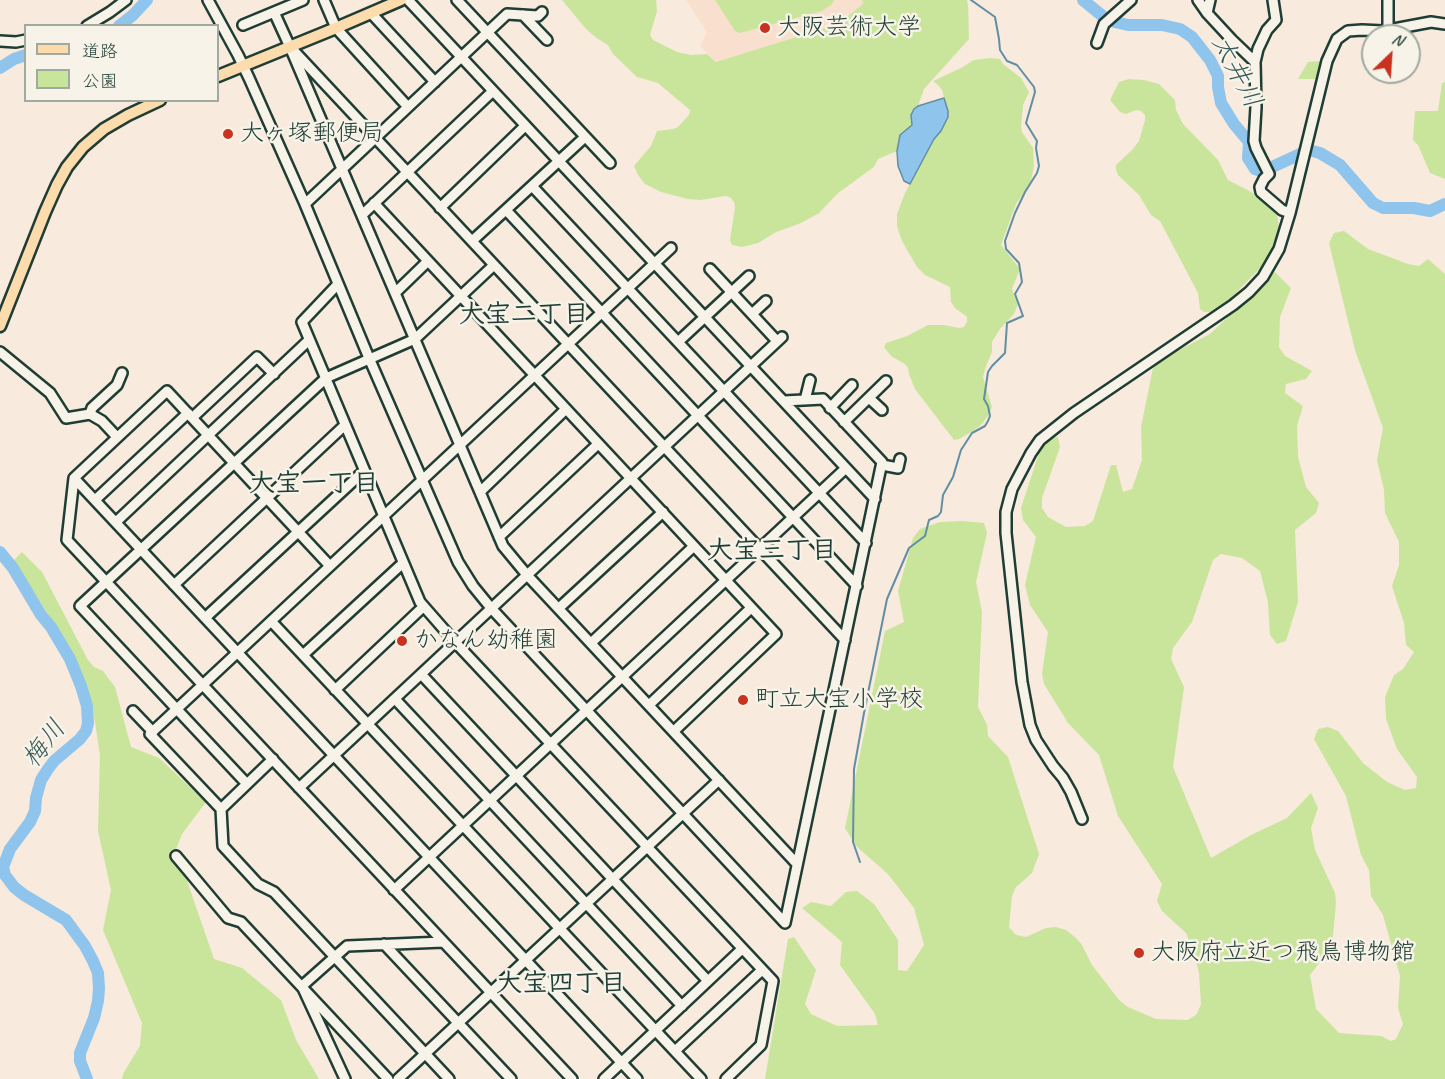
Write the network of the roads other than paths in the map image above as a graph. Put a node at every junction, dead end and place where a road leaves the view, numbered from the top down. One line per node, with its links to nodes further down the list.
1 (126, 0): 18 (street)
2 (208, 0): 33 (street)
3 (303, 0): 13 (street)
4 (324, 0): 23 (street)
5 (401, 0): 16 (main road)
6 (408, 0): 31 (street)
7 (457, 0): 25 (street)
8 (1131, 0): 29 (street)
9 (1198, 0): 15 (street)
10 (1210, 0): 15 (street)
11 (1273, 0): 32 (street)
12 (1388, 0): 19 (street)
13 (274, 12): 22 (street); 30 (street)
14 (542, 12): 17 (street)
15 (1207, 12): 32 (street)
16 (371, 13): 23 (main road); 35 (street)
17 (523, 15): 25 (street); 27 (street)
18 (90, 24)
19 (1388, 24)
20 (1420, 24): 21 (street)
21 (1445, 24)
22 (243, 26)
23 (336, 28): 30 (main road); 38 (street)
24 (1361, 31): 51 (street)
25 (488, 32): 31 (street); 40 (street)
26 (24, 40): 28 (street)
27 (547, 40)
28 (0, 41)
29 (1097, 43)
30 (290, 47): 33 (main road); 41 (street); 44 (street)
31 (461, 58): 35 (street); 36 (street)
32 (1255, 62): 51 (street)
33 (243, 65): 34 (main road); 48 (street)
34 (219, 76)
35 (435, 82): 38 (street)
36 (494, 91): 39 (street); 45 (street)
37 (156, 102): 69 (main road)
38 (408, 107): 41 (street)
39 (525, 126): 42 (street); 49 (street)
40 (585, 137): 42 (street); 43 (street)
41 (375, 138): 44 (street); 45 (street)
42 (558, 162): 46 (street); 56 (street)
43 (610, 163)
44 (342, 169): 48 (street); 52 (street)
45 (407, 172): 47 (street); 49 (street)
46 (532, 186): 50 (street); 61 (street)
47 (374, 203): 52 (street); 55 (street)
48 (305, 204): 60 (street)
49 (440, 208): 53 (street)
50 (506, 210): 53 (street); 66 (street)
51 (1290, 213): 164 (street)
52 (362, 215): 63 (street)
53 (472, 241): 57 (street)
54 (671, 248): 56 (street)
55 (428, 261): 63 (street); 64 (street)
56 (655, 264): 61 (street); 68 (street)
57 (494, 265): 64 (street); 73 (street)
58 (710, 269): 62 (street)
59 (749, 276): 62 (street)
60 (338, 284): 71 (street); 75 (street)
61 (628, 289): 66 (street); 72 (street)
62 (731, 292): 67 (street); 68 (street)
63 (395, 293): 70 (street)
64 (460, 295): 70 (street); 79 (street)
65 (766, 301): 67 (street)
66 (601, 313): 73 (street); 93 (street)
67 (752, 315): 76 (street)
68 (705, 318): 72 (street); 76 (street)
69 (0, 326)
70 (415, 339): 75 (street); 99 (street)
71 (309, 340): 78 (street); 80 (street)
72 (678, 342): 84 (street)
73 (568, 344): 79 (street); 100 (street)
74 (0, 352): 91 (street)
75 (369, 358): 80 (street); 108 (street)
76 (751, 366): 84 (street); 87 (street)
77 (122, 373): 91 (street)
78 (274, 374): 92 (street); 96 (street)
79 (535, 375): 89 (street); 99 (street)
80 (326, 378): 95 (street); 102 (street)
81 (810, 380): 86 (street)
82 (886, 381): 85 (street)
83 (852, 386): 88 (street)
84 (724, 391): 93 (street); 110 (street)
85 (869, 398): 90 (street); 94 (street)
86 (805, 400): 87 (street); 88 (street)
87 (784, 401): 104 (street)
88 (830, 408): 94 (street)
89 (566, 409): 98 (street); 109 (street)
90 (882, 410)
91 (90, 414): 97 (street)
92 (190, 416): 96 (street); 97 (street); 113 (street)
93 (697, 416): 100 (street); 116 (street)
94 (844, 422): 103 (street)
95 (345, 425): 105 (street); 111 (street)
96 (209, 436): 102 (street); 117 (street)
97 (117, 437): 106 (street)
98 (598, 444): 107 (street); 119 (street)
99 (460, 445): 108 (street); 109 (street)
100 (664, 447): 107 (street); 123 (street)
101 (900, 459): 103 (street)
102 (233, 462): 111 (street); 122 (street)
103 (882, 465): 112 (street)
104 (846, 468): 110 (street); 112 (street)
105 (364, 471): 115 (street); 118 (street)
106 (74, 478): 113 (street); 127 (street)
107 (630, 478): 114 (street); 126 (street)
108 (422, 481): 115 (street); 134 (street)
109 (480, 492): 119 (street)
110 (820, 493): 116 (street); 120 (street)
111 (267, 498): 118 (street); 129 (street)
112 (875, 499): 120 (street)
113 (95, 500): 117 (street)
114 (663, 512): 121 (street); 132 (street)
115 (383, 516): 124 (street); 125 (street)
116 (793, 518): 123 (street); 130 (street)
117 (116, 522): 122 (street)
118 (298, 532): 125 (street); 135 (street)
119 (499, 537): 126 (street)
120 (866, 543): 130 (street)
121 (694, 546): 128 (street); 139 (street)
122 (141, 549): 127 (street); 129 (street)
123 (759, 549): 128 (street); 137 (street)
124 (403, 563): 131 (street); 141 (street)
125 (330, 566): 136 (street)
126 (527, 574): 132 (street); 134 (street)
127 (106, 581): 144 (street); 148 (street)
128 (727, 581): 133 (street); 143 (street)
129 (174, 585): 135 (street)
130 (856, 586): 137 (street)
131 (423, 607): 138 (street); 145 (street)
132 (559, 608): 139 (street)
133 (752, 608): 147 (street); 152 (street)
134 (491, 609): 138 (street); 149 (street)
135 (205, 618): 140 (street)
136 (271, 621): 140 (street); 141 (street)
137 (845, 640): 169 (street)
138 (455, 642): 142 (street); 154 (street)
139 (591, 643): 143 (street)
140 (238, 653): 144 (street); 155 (street)
141 (303, 656): 145 (street)
142 (421, 674): 146 (street); 157 (street)
143 (623, 677): 147 (street); 149 (street)
144 (204, 684): 148 (street); 156 (street)
145 (335, 690): 151 (street)
146 (394, 699): 151 (street); 161 (street)
147 (649, 705): 152 (street)
148 (177, 709): 153 (street); 159 (street)
149 (586, 710): 154 (street); 163 (street)
150 (133, 711): 153 (street)
151 (367, 724): 155 (street); 165 (street)
152 (674, 731): 158 (street)
153 (153, 732): 162 (street)
154 (551, 744): 157 (street); 166 (street)
155 (334, 755): 160 (street); 168 (street)
156 (273, 759): 159 (street); 160 (street)
157 (516, 776): 161 (street); 170 (street)
158 (719, 780): 163 (street); 169 (street)
159 (247, 784): 162 (street)
160 (299, 788): 171 (street)
161 (490, 800): 165 (street); 172 (street)
162 (221, 809): 177 (street)
163 (682, 813): 166 (street); 169 (street)
164 (1082, 819)
165 (463, 826): 168 (street); 173 (street)
166 (646, 847): 170 (street); 176 (street)
167 (176, 856): 181 (street)
168 (429, 857): 171 (street); 178 (street)
169 (797, 864)
170 (612, 879): 172 (street); 180 (street)
171 (394, 890): 174 (street)
172 (585, 904): 173 (street); 183 (street)
173 (559, 928): 178 (street); 185 (street)
174 (443, 942): 175 (street); 182 (street)
175 (384, 944): 177 (street); 184 (street)
176 (742, 950): 179 (street); 180 (street)
177 (335, 957): 181 (street); 187 (street)
178 (525, 960): 182 (street); 188 (street)
179 (762, 970): 186 (street); 198 (street)
180 (708, 981): 183 (street)
181 (302, 986): 189 (street); 190 (street)
182 (491, 992): 184 (street); 194 (street)
183 (682, 1006): 185 (street)
184 (458, 1023): 187 (street); 193 (street)
185 (656, 1031): 186 (street); 188 (street)
186 (675, 1052): 197 (street)
187 (425, 1054): 191 (street); 192 (street)
188 (621, 1062): 195 (street); 196 (street)
189 (345, 1079)
190 (388, 1079)
191 (398, 1079)
192 (449, 1079)
193 (510, 1079)
194 (572, 1079)
195 (604, 1079)
196 (637, 1079)
197 (701, 1079)
198 (726, 1079)

